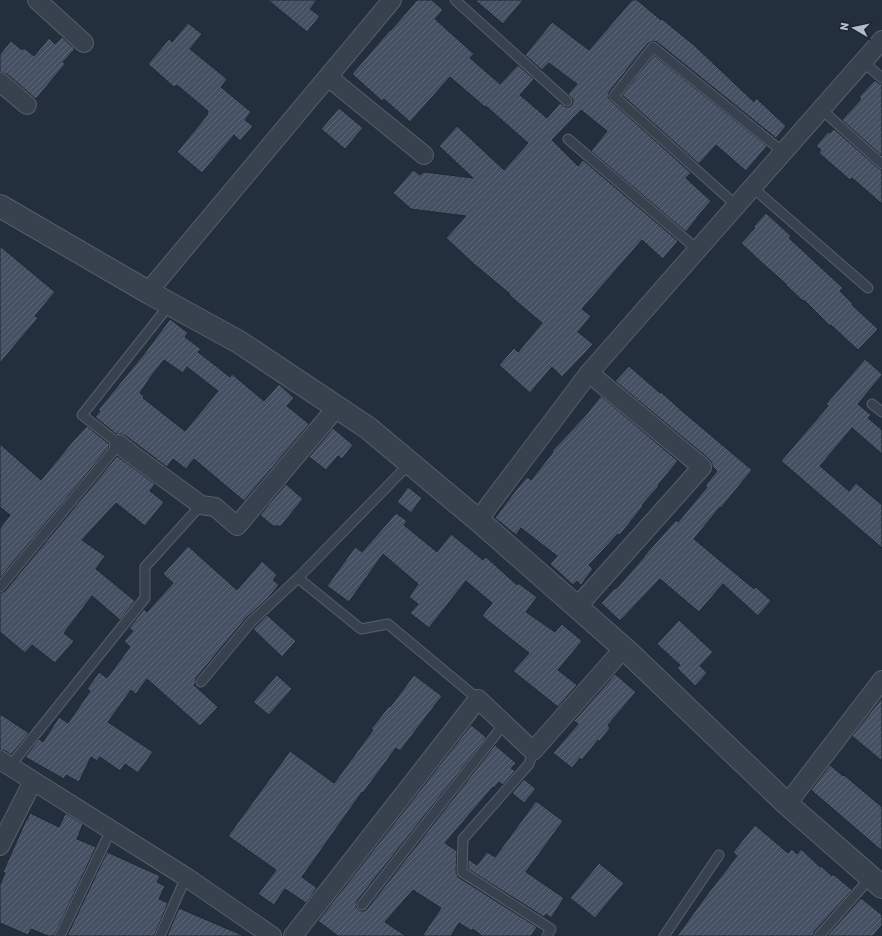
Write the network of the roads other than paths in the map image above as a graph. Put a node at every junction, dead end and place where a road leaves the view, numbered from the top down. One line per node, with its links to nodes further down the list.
1 (37, 0): 5 (street)
2 (392, 0): 7 (street)
3 (455, 0): 10 (lane)
4 (882, 40): 6 (street)
5 (84, 43)
6 (863, 62): 8 (lane); 12 (street)
7 (328, 77): 15 (street); 22 (street)
8 (882, 78)
9 (0, 82): 11 (street)
10 (567, 101)
11 (27, 105)
12 (821, 109): 14 (street); 16 (lane)
13 (568, 139): 20 (lane)
14 (784, 152): 17 (street); 18 (lane)
15 (424, 155)
16 (882, 164)
17 (752, 187): 18 (street); 21 (lane)
18 (736, 205): 20 (street)
19 (0, 207): 22 (street)
20 (698, 250): 24 (street)
21 (868, 288)
22 (148, 292): 23 (street)
23 (170, 304): 26 (street); 28 (lane)
24 (589, 373): 31 (street); 34 (street)
25 (872, 404): 27 (lane)
26 (337, 407): 29 (street); 30 (street)
27 (882, 412)
28 (119, 444): 30 (street); 33 (lane)
29 (410, 463): 31 (street); 32 (lane)
30 (201, 505): 41 (lane)
31 (478, 520): 34 (street)
32 (298, 578): 37 (lane); 38 (lane)
33 (0, 586)
34 (577, 607): 35 (street)
35 (624, 648): 40 (street); 43 (street)
36 (882, 680): 43 (street)
37 (201, 682)
38 (478, 699): 39 (street); 53 (street)
39 (504, 724): 40 (street); 49 (lane)
40 (533, 751): 54 (lane)
41 (5, 763): 42 (street)
42 (33, 781): 44 (street); 45 (street)
43 (787, 804): 48 (street)
44 (111, 830): 47 (street); 51 (lane)
45 (0, 846)
46 (719, 855): 55 (lane)
47 (186, 877): 50 (street); 52 (lane)
48 (876, 882): 56 (lane)
49 (362, 904)
50 (267, 934)
51 (60, 936)
52 (160, 936)
53 (293, 936)
54 (547, 936)
55 (664, 936)
56 (819, 936)

